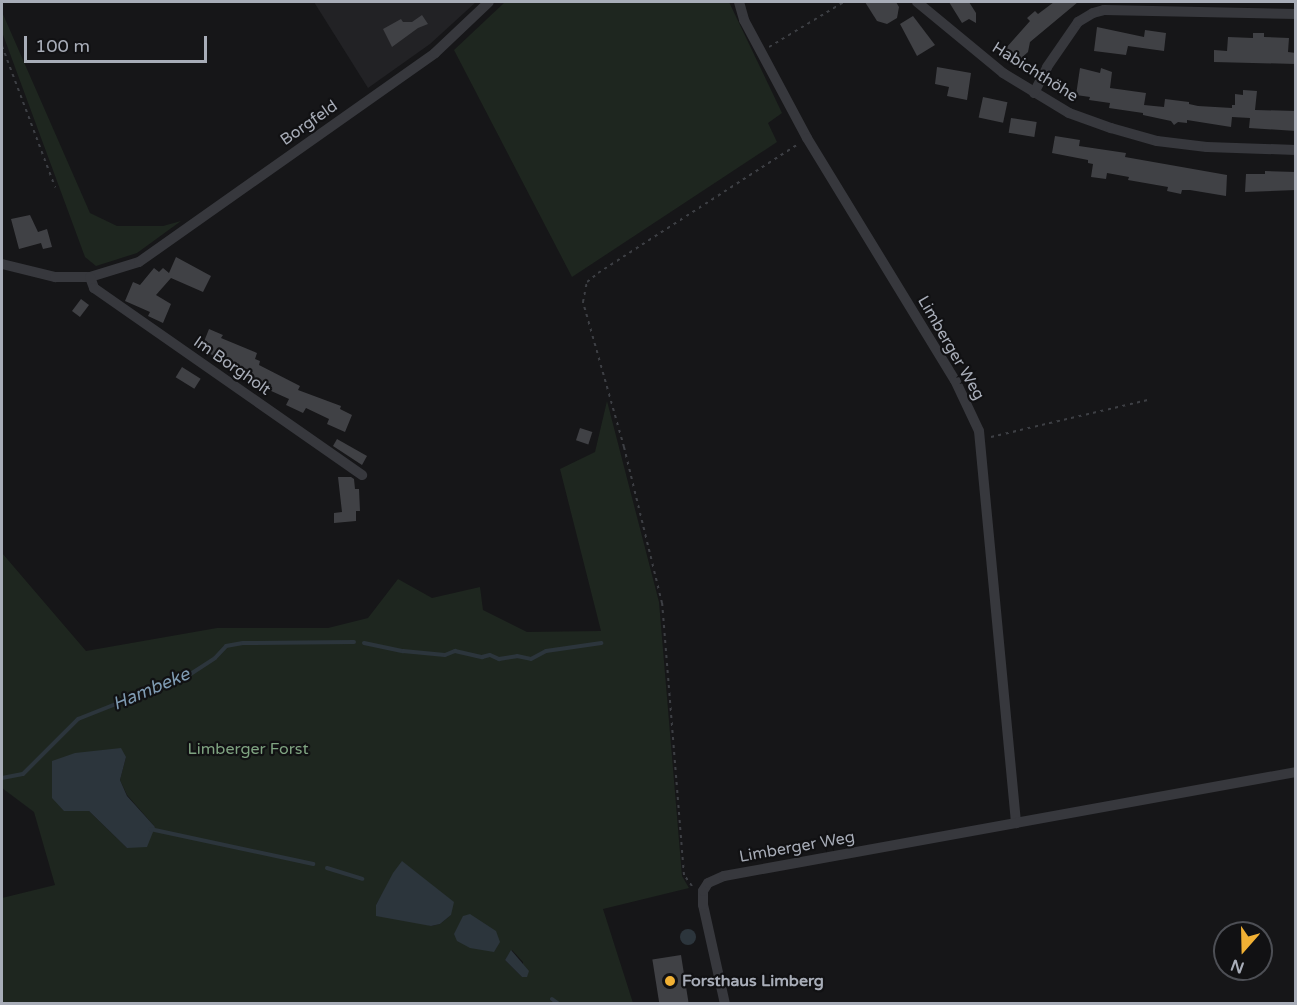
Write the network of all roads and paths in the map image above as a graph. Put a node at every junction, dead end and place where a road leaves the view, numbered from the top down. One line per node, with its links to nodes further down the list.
1 (489, 2): 13 (street, Borgfeld)
2 (739, 2): 7 (street, Limberger Weg)
3 (844, 2): 7 (path)
4 (917, 2): 8 (street, Habichthöhe)
5 (1296, 14): 8 (street)
6 (2, 46): 11 (path)
7 (762, 52): 9 (street, Limberger Weg)
8 (1034, 93): 10 (street, Habichthöhe)
9 (807, 138): 15 (street, Limberger Weg); 19 (path)
10 (1296, 150)
11 (55, 187)
12 (2, 264): 13 (street, Borgfeld)
13 (90, 277): 16 (street, Im Borgholt)
14 (1148, 400): 15 (path)
15 (980, 439): 18 (street, Limberger Weg)
16 (362, 475)
17 (1296, 772): 18 (street, Limberger Weg)
18 (1016, 823): 19 (street, Limberger Weg)
19 (703, 891): 20 (street)
20 (725, 1004)

